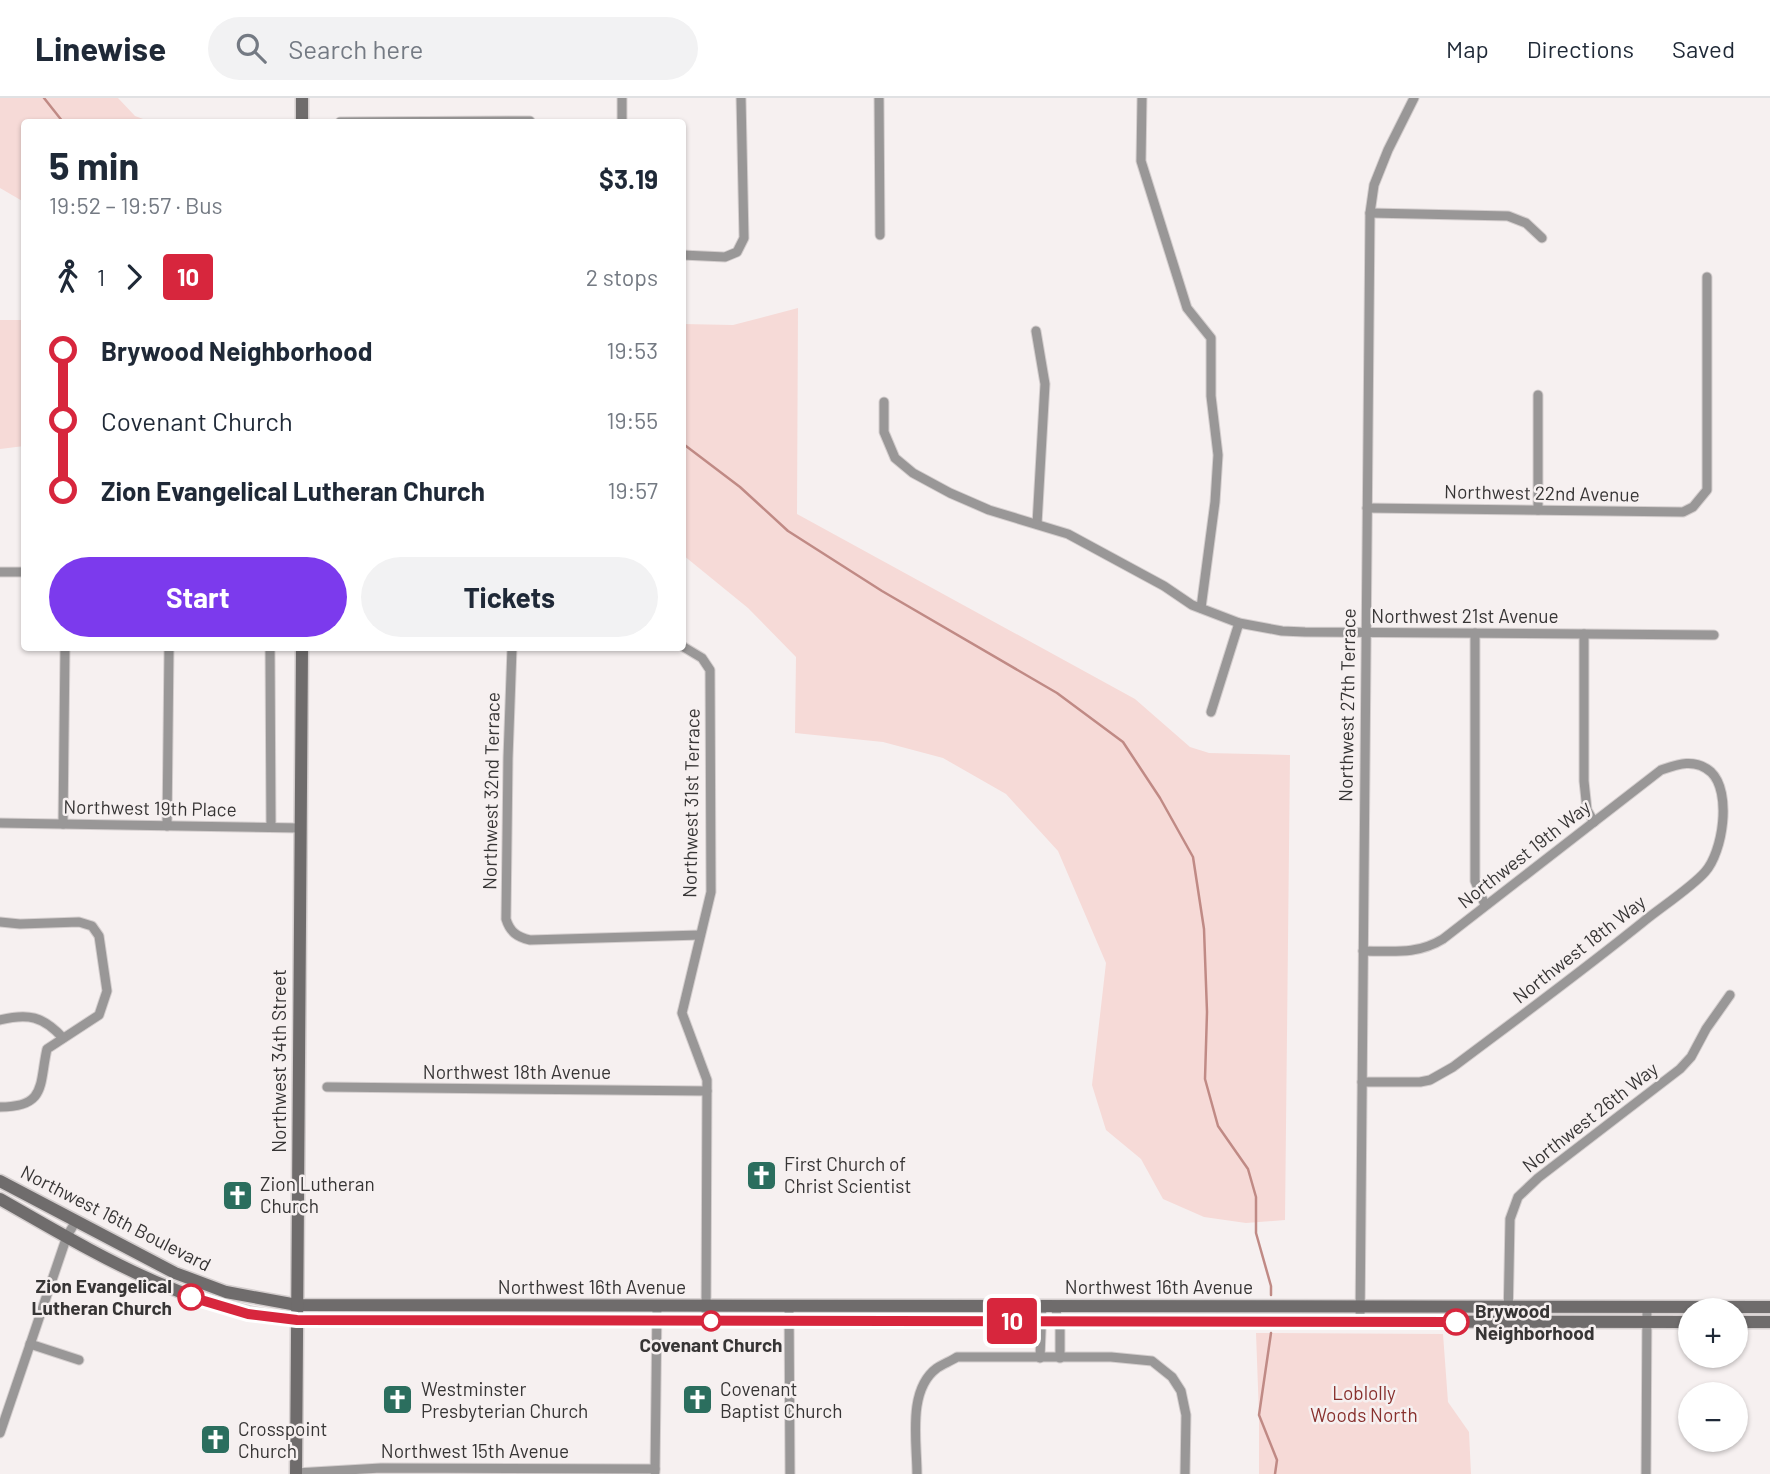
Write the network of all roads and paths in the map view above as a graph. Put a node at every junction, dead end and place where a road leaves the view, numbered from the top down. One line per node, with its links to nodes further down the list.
1 (302, 98): 7 (main road)
2 (622, 98): 8 (street)
3 (741, 98): 12 (street)
4 (879, 98): 10 (street)
5 (1142, 98): 22 (street)
6 (1414, 98): 9 (street, Northwest 27th Terrace)
7 (302, 119)
8 (622, 119)
9 (1370, 214): 11 (street); 17 (street, Northwest 27th Terrace)
10 (880, 235)
11 (1542, 238)
12 (686, 255)
13 (1707, 277): 18 (street, Northwest 22nd Avenue)
14 (1037, 331): 19 (street)
15 (1538, 395): 18 (street)
16 (884, 402): 19 (street, Northwest 21st Avenue)
17 (1367, 508): 18 (street, Northwest 22nd Avenue); 24 (street, Northwest 27th Terrace)
18 (1538, 510)
19 (1037, 524): 22 (street, Northwest 21st Avenue)
20 (0, 572): 21 (street)
21 (21, 572)
22 (1201, 608): 23 (street, Northwest 21st Avenue)
23 (1239, 623): 24 (street, Northwest 21st Avenue); 34 (street)
24 (1366, 633): 25 (street, Northwest 21st Avenue); 45 (street, Northwest 27th Terrace)
25 (1475, 633): 26 (street, Northwest 21st Avenue); 42 (street)
26 (1584, 634): 27 (street, Northwest 21st Avenue); 36 (street)
27 (1714, 635)
28 (686, 648): 44 (street, Northwest 31st Terrace)
29 (65, 651): 38 (street)
30 (169, 651): 39 (street)
31 (271, 651): 40 (street)
32 (302, 651): 41 (main road, Northwest 34th Street)
33 (512, 651): 44 (street, Northwest 32nd Terrace)
34 (1212, 712)
35 (1699, 765): 36 (street, Northwest 19th Way); 49 (street, Northwest 18th Way)
36 (1594, 822): 42 (street, Northwest 19th Way)
37 (0, 823): 38 (street, Northwest 19th Place)
38 (62, 824): 39 (street, Northwest 19th Place)
39 (167, 826): 40 (street, Northwest 19th Place)
40 (271, 827): 41 (street, Northwest 19th Place)
41 (300, 828): 57 (main road, Northwest 34th Street)
42 (1485, 905): 45 (street, Northwest 19th Way)
43 (0, 922): 48 (street)
44 (700, 935): 51 (street, Northwest 31st Terrace)
45 (1363, 951): 49 (street, Northwest 27th Terrace)
46 (1730, 995): 65 (street, Northwest 26th Way)
47 (0, 1020): 48 (street)
48 (62, 1038): 52 (street)
49 (1362, 1082): 64 (street, Northwest 27th Terrace)
50 (327, 1087): 51 (street, Northwest 18th Avenue)
51 (707, 1091): 60 (street, Northwest 31st Terrace)
52 (0, 1107)
53 (0, 1181): 55 (main road, Northwest 16th Boulevard)
54 (0, 1199): 56 (main road, Northwest 16th Boulevard)
55 (76, 1221): 56 (street); 57 (main road, Northwest 16th Boulevard)
56 (67, 1237): 68 (main road, Northwest 16th Boulevard); 82 (street)
57 (297, 1305): 58 (main road, Northwest 16th Avenue); 68 (main road, Northwest 34th Street)
58 (487, 1306): 59 (main road, Northwest 16th Avenue); 69 (main road)
59 (657, 1306): 60 (main road, Northwest 16th Avenue); 70 (street)
60 (706, 1306): 61 (main road, Northwest 16th Avenue); 71 (street, Northwest 31st Terrace)
61 (789, 1306): 62 (main road, Northwest 16th Avenue); 72 (street)
62 (1049, 1306): 63 (main road, Northwest 16th Avenue); 73 (street); 75 (street)
63 (1205, 1307): 64 (main road, Northwest 16th Avenue); 74 (main road)
64 (1360, 1307): 65 (main road, Northwest 16th Avenue); 76 (street, Northwest 27th Terrace)
65 (1508, 1307): 66 (main road, Northwest 16th Avenue); 77 (street, Northwest 26th Way)
66 (1647, 1307): 67 (main road, Northwest 16th Avenue); 78 (street)
67 (1770, 1307)
68 (297, 1320): 69 (main road, Northwest 16th Avenue); 88 (main road, Northwest 34th Street)
69 (488, 1321): 70 (main road, Northwest 16th Avenue)
70 (657, 1321): 71 (main road, Northwest 16th Avenue); 87 (street)
71 (706, 1321): 72 (main road, Northwest 16th Avenue)
72 (789, 1321): 73 (main road, Northwest 16th Avenue); 89 (street)
73 (1042, 1321): 75 (main road, Northwest 16th Avenue); 83 (street)
74 (1205, 1321): 75 (main road, Northwest 16th Avenue); 76 (main road, Northwest 16th Avenue)
75 (1058, 1322): 84 (street)
76 (1360, 1322): 77 (main road, Northwest 16th Avenue)
77 (1508, 1322): 78 (main road, Northwest 16th Avenue)
78 (1647, 1322): 79 (main road, Northwest 16th Avenue); 92 (street)
79 (1678, 1322)
80 (1748, 1322): 81 (main road)
81 (1770, 1322)
82 (30, 1344): 85 (street); 86 (street)
83 (1040, 1357): 84 (street); 90 (street)
84 (1060, 1357): 91 (street)
85 (79, 1360)
86 (0, 1433)
87 (655, 1472): 88 (street, Northwest 15th Avenue)
88 (296, 1473)
89 (790, 1474)
90 (917, 1474)
91 (1185, 1474)
92 (1646, 1474)

